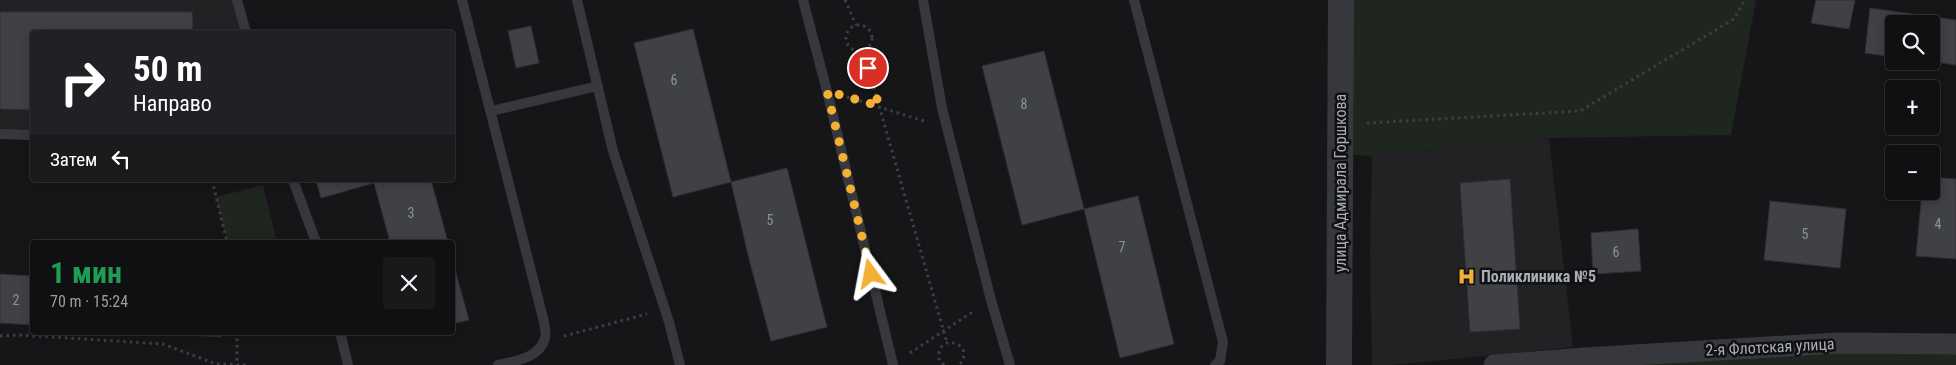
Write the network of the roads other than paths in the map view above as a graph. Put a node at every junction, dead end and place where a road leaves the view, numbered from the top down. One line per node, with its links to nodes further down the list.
1 (237, 0): 8 (lane)
2 (462, 0): 10 (lane)
3 (577, 0): 9 (lane)
4 (803, 0): 20 (lane)
5 (923, 0): 21 (lane)
6 (1134, 0): 22 (lane)
7 (1341, 0): 23 (street, улица Адмирала Горшкова)
8 (245, 30)
9 (598, 86): 10 (lane); 19 (lane)
10 (491, 111): 18 (lane)
11 (0, 134): 12 (lane)
12 (30, 135)
13 (294, 182): 14 (lane)
14 (315, 240)
15 (341, 335): 17 (lane)
16 (1956, 344): 24 (street, 2-я Флотская улица)
17 (348, 365)
18 (498, 365)
19 (680, 365)
20 (893, 365)
21 (1010, 365)
22 (1216, 365)
23 (1339, 365)
24 (1494, 365)

